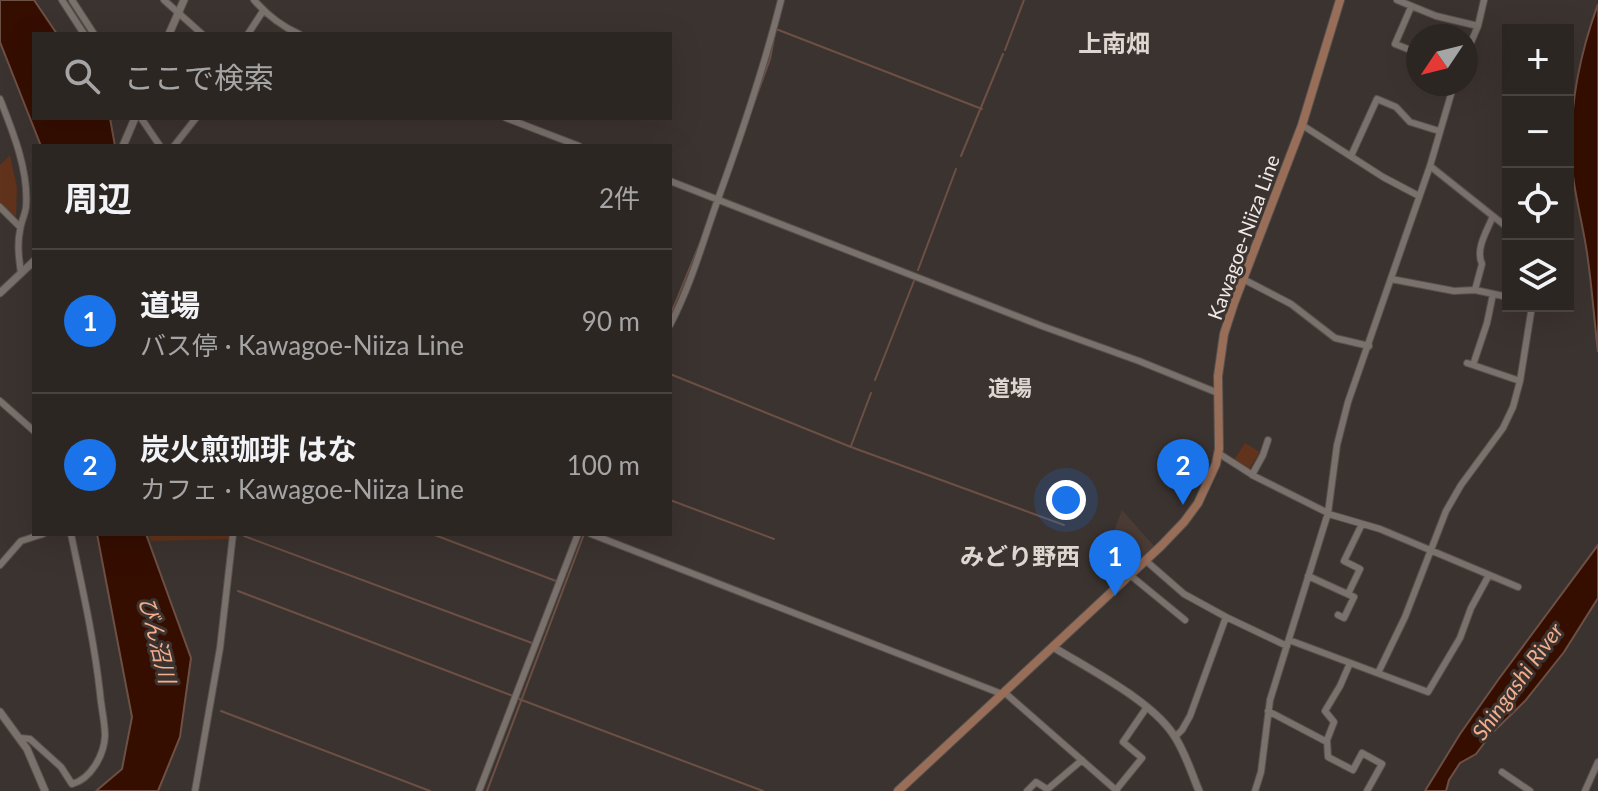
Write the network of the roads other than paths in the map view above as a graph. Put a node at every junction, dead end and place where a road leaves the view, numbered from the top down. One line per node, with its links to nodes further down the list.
1 (62, 0): 15 (street)
2 (72, 0): 16 (street)
3 (164, 0): 12 (street)
4 (184, 0): 12 (street)
5 (254, 0): 11 (street)
6 (781, 0): 38 (street)
7 (1340, 0): 28 (main road, Kawagoe-Niiza Line)
8 (1397, 0): 10 (street)
9 (1484, 0): 14 (street)
10 (1411, 7): 13 (street); 21 (street)
11 (263, 11): 19 (street); 20 (street)
12 (179, 13): 17 (street); 18 (street)
13 (1470, 24)
14 (1478, 26)
15 (83, 32)
16 (93, 32)
17 (170, 32)
18 (200, 32)
19 (249, 32)
20 (295, 32)
21 (1406, 48)
22 (1450, 96): 29 (street)
23 (0, 99): 42 (street)
24 (137, 120): 30 (street)
25 (140, 120): 31 (street)
26 (194, 120): 32 (street)
27 (511, 120): 33 (street)
28 (1302, 125): 34 (street); 45 (main road, Kawagoe-Niiza Line)
29 (1439, 131): 34 (street); 35 (street)
30 (124, 144)
31 (158, 144)
32 (176, 144)
33 (574, 144)
34 (1351, 156): 37 (street)
35 (1430, 166): 37 (street); 40 (street)
36 (672, 182): 38 (street)
37 (1419, 196): 46 (street)
38 (718, 199): 52 (street); 55 (street)
39 (0, 207): 42 (street)
40 (1493, 216): 41 (street); 47 (street)
41 (1502, 223)
42 (20, 227): 44 (street)
43 (32, 263): 44 (street)
44 (21, 273): 48 (street)
45 (1243, 279): 53 (street); 55 (main road, Kawagoe-Niiza Line)
46 (1391, 279): 47 (street); 53 (street)
47 (1475, 290): 49 (street)
48 (0, 293)
49 (1493, 294): 50 (street); 54 (street)
50 (1502, 296)
51 (1531, 312): 54 (street)
52 (672, 320)
53 (1369, 346): 61 (street)
54 (1520, 381): 68 (street)
55 (1218, 393): 59 (main road, Kawagoe-Niiza Line)
56 (0, 401): 57 (street)
57 (32, 429)
58 (1268, 440): 60 (street)
59 (1218, 453): 60 (street); 69 (main road, Kawagoe-Niiza Line)
60 (1252, 475): 61 (street)
61 (1328, 513): 62 (street); 73 (street)
62 (1362, 524): 68 (street); 75 (street)
63 (37, 536): 70 (street)
64 (71, 536): 88 (street)
65 (233, 536): 96 (street)
66 (577, 536): 97 (street)
67 (596, 536): 83 (street)
68 (1430, 551): 72 (street); 82 (street)
69 (1145, 560): 71 (main road, Kawagoe-Niiza Line); 77 (street)
70 (0, 565)
71 (1130, 575): 78 (street); 80 (main road, Kawagoe-Niiza Line)
72 (1489, 575): 74 (street); 82 (street)
73 (1308, 576): 75 (street); 79 (street)
74 (1518, 587)
75 (1348, 594): 76 (street)
76 (1338, 615)
77 (1226, 617): 79 (street); 87 (street)
78 (1185, 620)
79 (1288, 643): 81 (street); 85 (street)
80 (1053, 647): 83 (main road, Kawagoe-Niiza Line); 84 (street)
81 (1350, 663): 82 (street); 89 (street)
82 (1378, 673)
83 (1003, 693): 90 (street); 93 (main road, Kawagoe-Niiza Line)
84 (1147, 707): 87 (street); 94 (street)
85 (1268, 711): 89 (street); 101 (street)
86 (1, 716): 88 (street)
87 (1175, 737): 100 (street)
88 (20, 738): 95 (street)
89 (1327, 742): 102 (street)
90 (1082, 760): 94 (street); 99 (street)
91 (1598, 762): 104 (street)
92 (1502, 772): 103 (street)
93 (901, 788): 98 (street)
94 (1116, 790)
95 (45, 791)
96 (195, 791)
97 (479, 791)
98 (912, 791)
99 (1027, 791)
100 (1199, 791)
101 (1255, 791)
102 (1367, 791)
103 (1530, 791)
104 (1585, 791)

